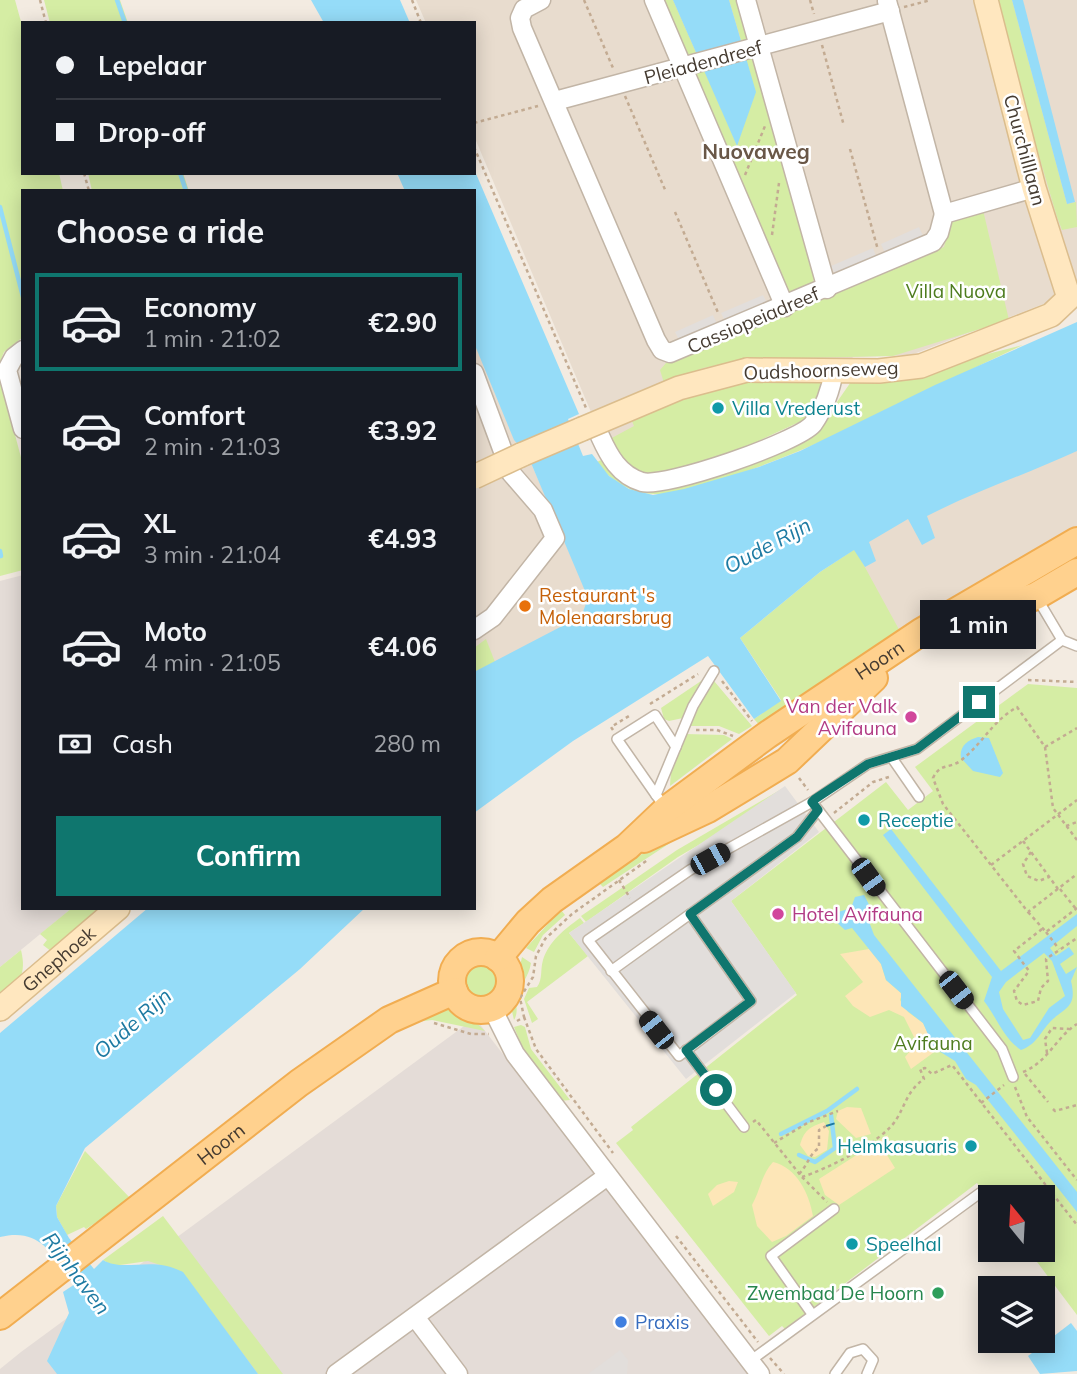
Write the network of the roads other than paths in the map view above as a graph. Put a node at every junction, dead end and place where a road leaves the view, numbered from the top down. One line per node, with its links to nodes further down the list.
1 (541, 0): 8 (street, Cassiopeiadreef)
2 (654, 0): 7 (street)
3 (746, 0): 6 (street)
4 (986, 0): 9 (street, Churchilllaan)
5 (889, 5): 6 (street, Pleiadendreef); 10 (street)
6 (760, 47): 7 (street, Pleiadendreef); 11 (street)
7 (681, 68): 8 (street, Pleiadendreef); 13 (street)
8 (555, 101): 13 (street, Cassiopeiadreef)
9 (1034, 188): 10 (street); 12 (street, Churchilllaan)
10 (944, 214): 11 (street, Cassiopeiadreef)
11 (827, 289): 13 (street, Cassiopeiadreef)
12 (1073, 297): 15 (street, Oudshoornseweg)
13 (785, 307)
14 (21, 351): 17 (street)
15 (834, 370): 18 (street); 19 (street, Oudshoornseweg, bridge)
16 (476, 378): 23 (street)
17 (21, 422)
18 (600, 436)
19 (476, 476)
20 (1077, 541): 22 (main road, Hoorn)
21 (1077, 572): 22 (main road, Hoorn)
22 (1029, 583): 24 (lane); 30 (main road, Hoorn); 32 (main road, Hoorn)
23 (476, 629)
24 (1062, 640): 25 (lane); 28 (lane)
25 (1077, 646)
26 (715, 671): 27 (lane)
27 (676, 747): 30 (lane); 30 (lane)
28 (892, 758): 29 (lane); 31 (lane)
29 (919, 797)
30 (662, 802): 32 (main road, Hoorn)
31 (815, 804): 34 (lane); 36 (lane); 41 (lane)
32 (627, 847): 35 (main road, Hoorn)
33 (116, 910): 39 (street, Gnephoek)
34 (690, 914): 36 (lane); 40 (lane)
35 (498, 958): 37 (main road); 38 (main road)
36 (611, 971): 40 (lane)
37 (454, 991): 38 (main road); 47 (main road, Hoorn)
38 (492, 1008): 43 (street)
39 (0, 1009)
40 (686, 1050): 42 (lane)
41 (1013, 1077)
42 (744, 1127)
43 (606, 1177): 48 (street); 49 (street)
44 (978, 1194): 46 (lane)
45 (834, 1209): 46 (lane)
46 (812, 1314): 49 (lane)
47 (0, 1317)
48 (415, 1317): 50 (street); 51 (street)
49 (758, 1361)
50 (336, 1374)
51 (458, 1374)
52 (835, 1374): 53 (lane)
53 (867, 1374)

